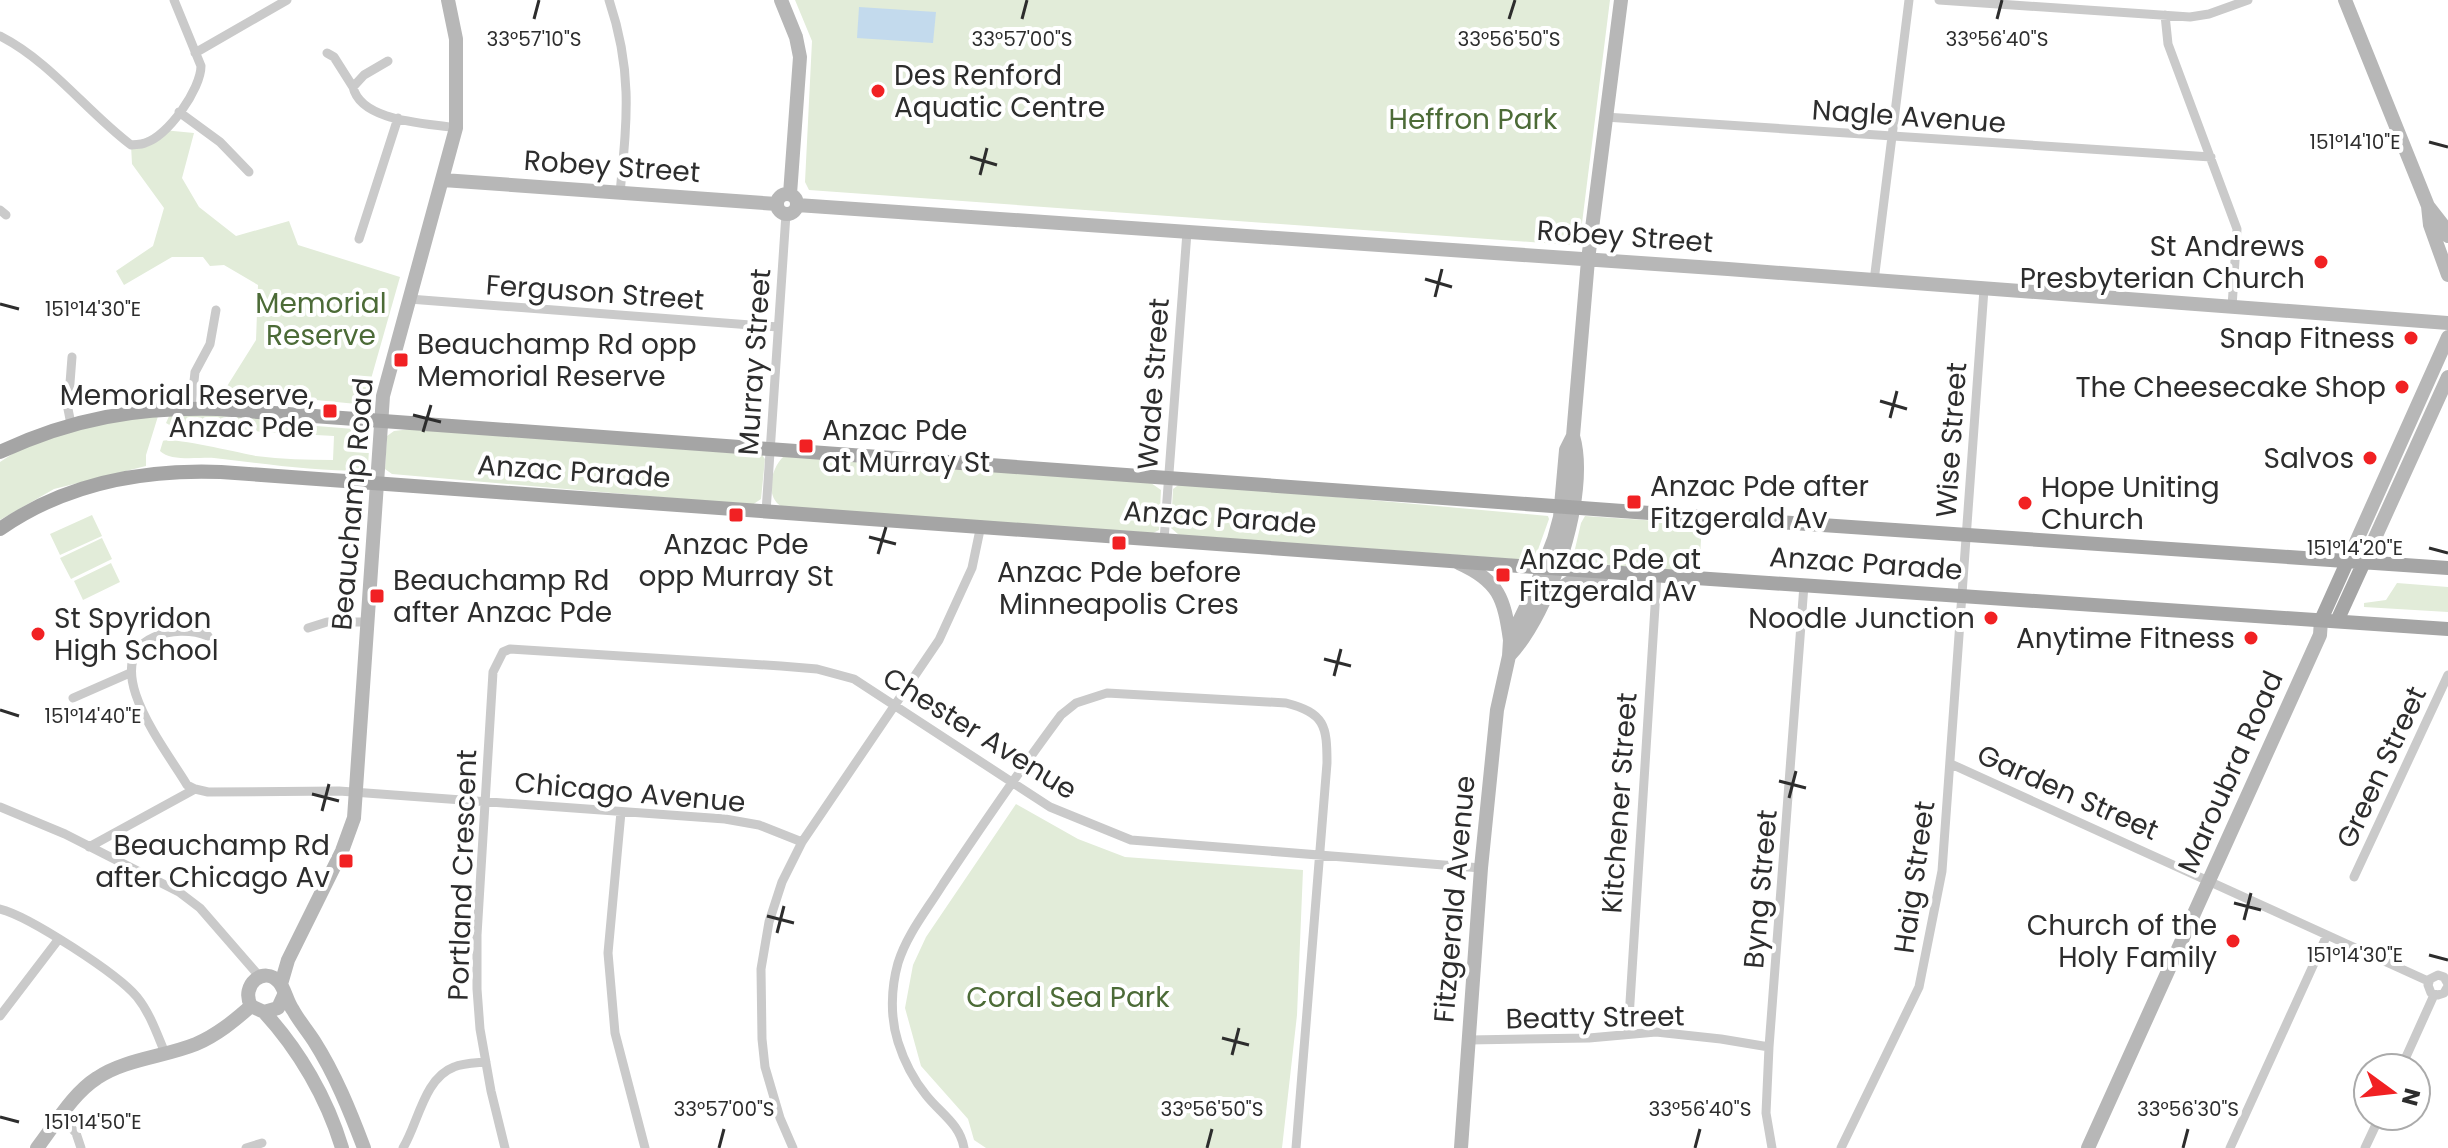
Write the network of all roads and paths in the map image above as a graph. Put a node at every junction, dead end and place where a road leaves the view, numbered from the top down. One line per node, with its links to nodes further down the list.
1 (174, 0): 13 (street)
2 (287, 0): 13 (street)
3 (448, 0): 20 (street, Beauchamp Road)
4 (609, 0): 25 (street)
5 (781, 0): 26 (street)
6 (1621, 0): 18 (street, Fitzgerald Avenue)
7 (1909, 0): 21 (street)
8 (1939, 0): 11 (street)
9 (2248, 0): 11 (street)
10 (2345, 0): 27 (street)
11 (2165, 15): 22 (street)
12 (0, 36): 17 (street)
13 (195, 53): 17 (street)
14 (327, 53): 16 (street)
15 (388, 61): 16 (street)
16 (353, 87): 19 (street)
17 (179, 112): 23 (street)
18 (1605, 117): 21 (street, Nagle Avenue); 32 (street, Fitzgerald Avenue)
19 (398, 118): 20 (street); 30 (street)
20 (456, 128): 24 (street, Beauchamp Road)
21 (1893, 137): 22 (street, Nagle Avenue); 34 (street)
22 (2211, 157): 37 (street)
23 (249, 172)
24 (443, 180): 25 (street, Robey Street); 36 (street, Beauchamp Road)
25 (620, 193): 26 (street, Robey Street)
26 (788, 204): 28 (street, Robey Street); 40 (street, Murray Street)
27 (2428, 206): 29 (street); 31 (street)
28 (1187, 232): 32 (street, Robey Street); 49 (street, Wade Street)
29 (2448, 236)
30 (359, 239)
31 (2444, 256): 33 (street)
32 (1588, 260): 34 (street, Robey Street); 51 (street, Fitzgerald Avenue)
33 (2448, 275)
34 (1874, 281): 35 (street, Robey Street)
35 (1984, 289): 37 (street, Robey Street); 55 (street, Wise Street)
36 (409, 299): 40 (street, Ferguson Street); 45 (street, Beauchamp Road)
37 (2232, 307): 39 (street, Robey Street)
38 (216, 310): 44 (street)
39 (2448, 323)
40 (778, 327): 47 (street, Murray Street)
41 (2448, 337): 58 (street, Maroubra Road)
42 (72, 357): 46 (street)
43 (2448, 377): 59 (street)
44 (191, 408): 45 (main road, Anzac Parade); 46 (main road, Anzac Parade)
45 (380, 421): 47 (main road, Anzac Parade); 50 (street, Beauchamp Road)
46 (71, 424): 48 (main road, Anzac Parade)
47 (771, 450): 49 (main road, Anzac Parade); 52 (street, Murray Street)
48 (0, 452)
49 (1168, 477): 51 (main road, Anzac Parade); 56 (street, Wade Street)
50 (376, 483): 52 (main road, Anzac Parade); 54 (main road, Anzac Parade); 67 (street, Beauchamp Road)
51 (1567, 507): 55 (main road, Anzac Parade); 60 (street, Fitzgerald Avenue)
52 (766, 512): 53 (main road, Anzac Parade)
53 (981, 525): 56 (main road, Anzac Parade); 78 (street)
54 (0, 529)
55 (1966, 534): 58 (main road, Anzac Parade); 64 (street, Wise Street)
56 (1164, 540): 57 (main road, Anzac Parade)
57 (1452, 559): 60 (main road, Anzac Parade); 72 (street)
58 (2348, 560): 59 (main road, Anzac Parade); 69 (main road, Maroubra Road)
59 (2364, 562): 61 (main road, Anzac Parade); 66 (main road)
60 (1551, 568): 62 (main road, Anzac Parade); 65 (street, Fitzgerald Avenue); 72 (street, Fitzgerald Avenue)
61 (2448, 568)
62 (1649, 574): 63 (main road, Anzac Parade); 65 (street); 103 (street, Kitchener Street)
63 (1804, 585): 64 (main road, Anzac Parade); 105 (street, Byng Street)
64 (1962, 595): 69 (main road, Anzac Parade); 79 (street, Haig Street)
65 (1542, 601): 74 (street, Fitzgerald Avenue)
66 (2337, 621): 69 (main road, Anzac Parade); 70 (main road, Anzac Parade)
67 (367, 622): 68 (street); 82 (street, Beauchamp Road)
68 (308, 628)
69 (2321, 628): 91 (street, Maroubra Road)
70 (2448, 629)
71 (208, 636): 75 (street)
72 (1510, 640): 74 (street, Fitzgerald Avenue)
73 (503, 652): 78 (street, Chester Avenue); 83 (street, Portland Crescent)
74 (1509, 656): 89 (street, Fitzgerald Avenue)
75 (130, 673): 77 (street); 81 (street)
76 (2448, 675): 90 (street, Green Street)
77 (73, 698)
78 (895, 703): 80 (street, Chester Avenue); 86 (street)
79 (1951, 764): 91 (street, Garden Street); 124 (street, Haig Street)
80 (1012, 783): 88 (street, Chester Avenue); 88 (street); 120 (street)
81 (195, 789): 82 (street, Chicago Avenue); 87 (street)
82 (356, 793): 83 (street, Chicago Avenue); 95 (street, Beauchamp Road)
83 (486, 802): 85 (street, Chicago Avenue); 108 (street, Portland Crescent)
84 (0, 807): 87 (street)
85 (621, 812): 86 (street, Chicago Avenue); 118 (street)
86 (802, 842): 119 (street)
87 (89, 847): 96 (street)
88 (1320, 856): 89 (street, Chester Avenue); 121 (street)
89 (1481, 868): 104 (street, Fitzgerald Avenue)
90 (2354, 877)
91 (2209, 881): 93 (street, Garden Street); 125 (street, Maroubra Road)
92 (0, 909): 94 (street)
93 (2327, 935): 97 (street, Garden Street); 126 (street)
94 (58, 940): 102 (street); 107 (street)
95 (288, 960): 96 (street, Beauchamp Road); 99 (street, Beauchamp Road)
96 (263, 976): 99 (street); 101 (street)
97 (2428, 981): 98 (street); 100 (street)
98 (2447, 982): 100 (street)
99 (282, 990): 101 (street); 115 (street)
100 (2434, 995): 106 (street)
101 (258, 1009): 107 (street); 114 (street)
102 (0, 1016)
103 (1628, 1034): 104 (street, Beatty Street); 105 (street, Beatty Street)
104 (1469, 1040): 122 (street, Fitzgerald Avenue)
105 (1769, 1047): 123 (street, Byng Street)
106 (2408, 1052)
107 (165, 1053): 109 (street)
108 (486, 1062): 116 (street); 117 (street, Portland Crescent)
109 (61, 1117): 111 (street); 112 (street)
110 (262, 1143): 113 (street)
111 (37, 1148)
112 (81, 1148)
113 (246, 1148)
114 (342, 1148)
115 (364, 1148)
116 (403, 1148)
117 (505, 1148)
118 (645, 1148)
119 (793, 1148)
120 (964, 1148)
121 (1296, 1148)
122 (1461, 1148)
123 (1772, 1148)
124 (1841, 1148)
125 (2088, 1148)
126 (2230, 1148)

